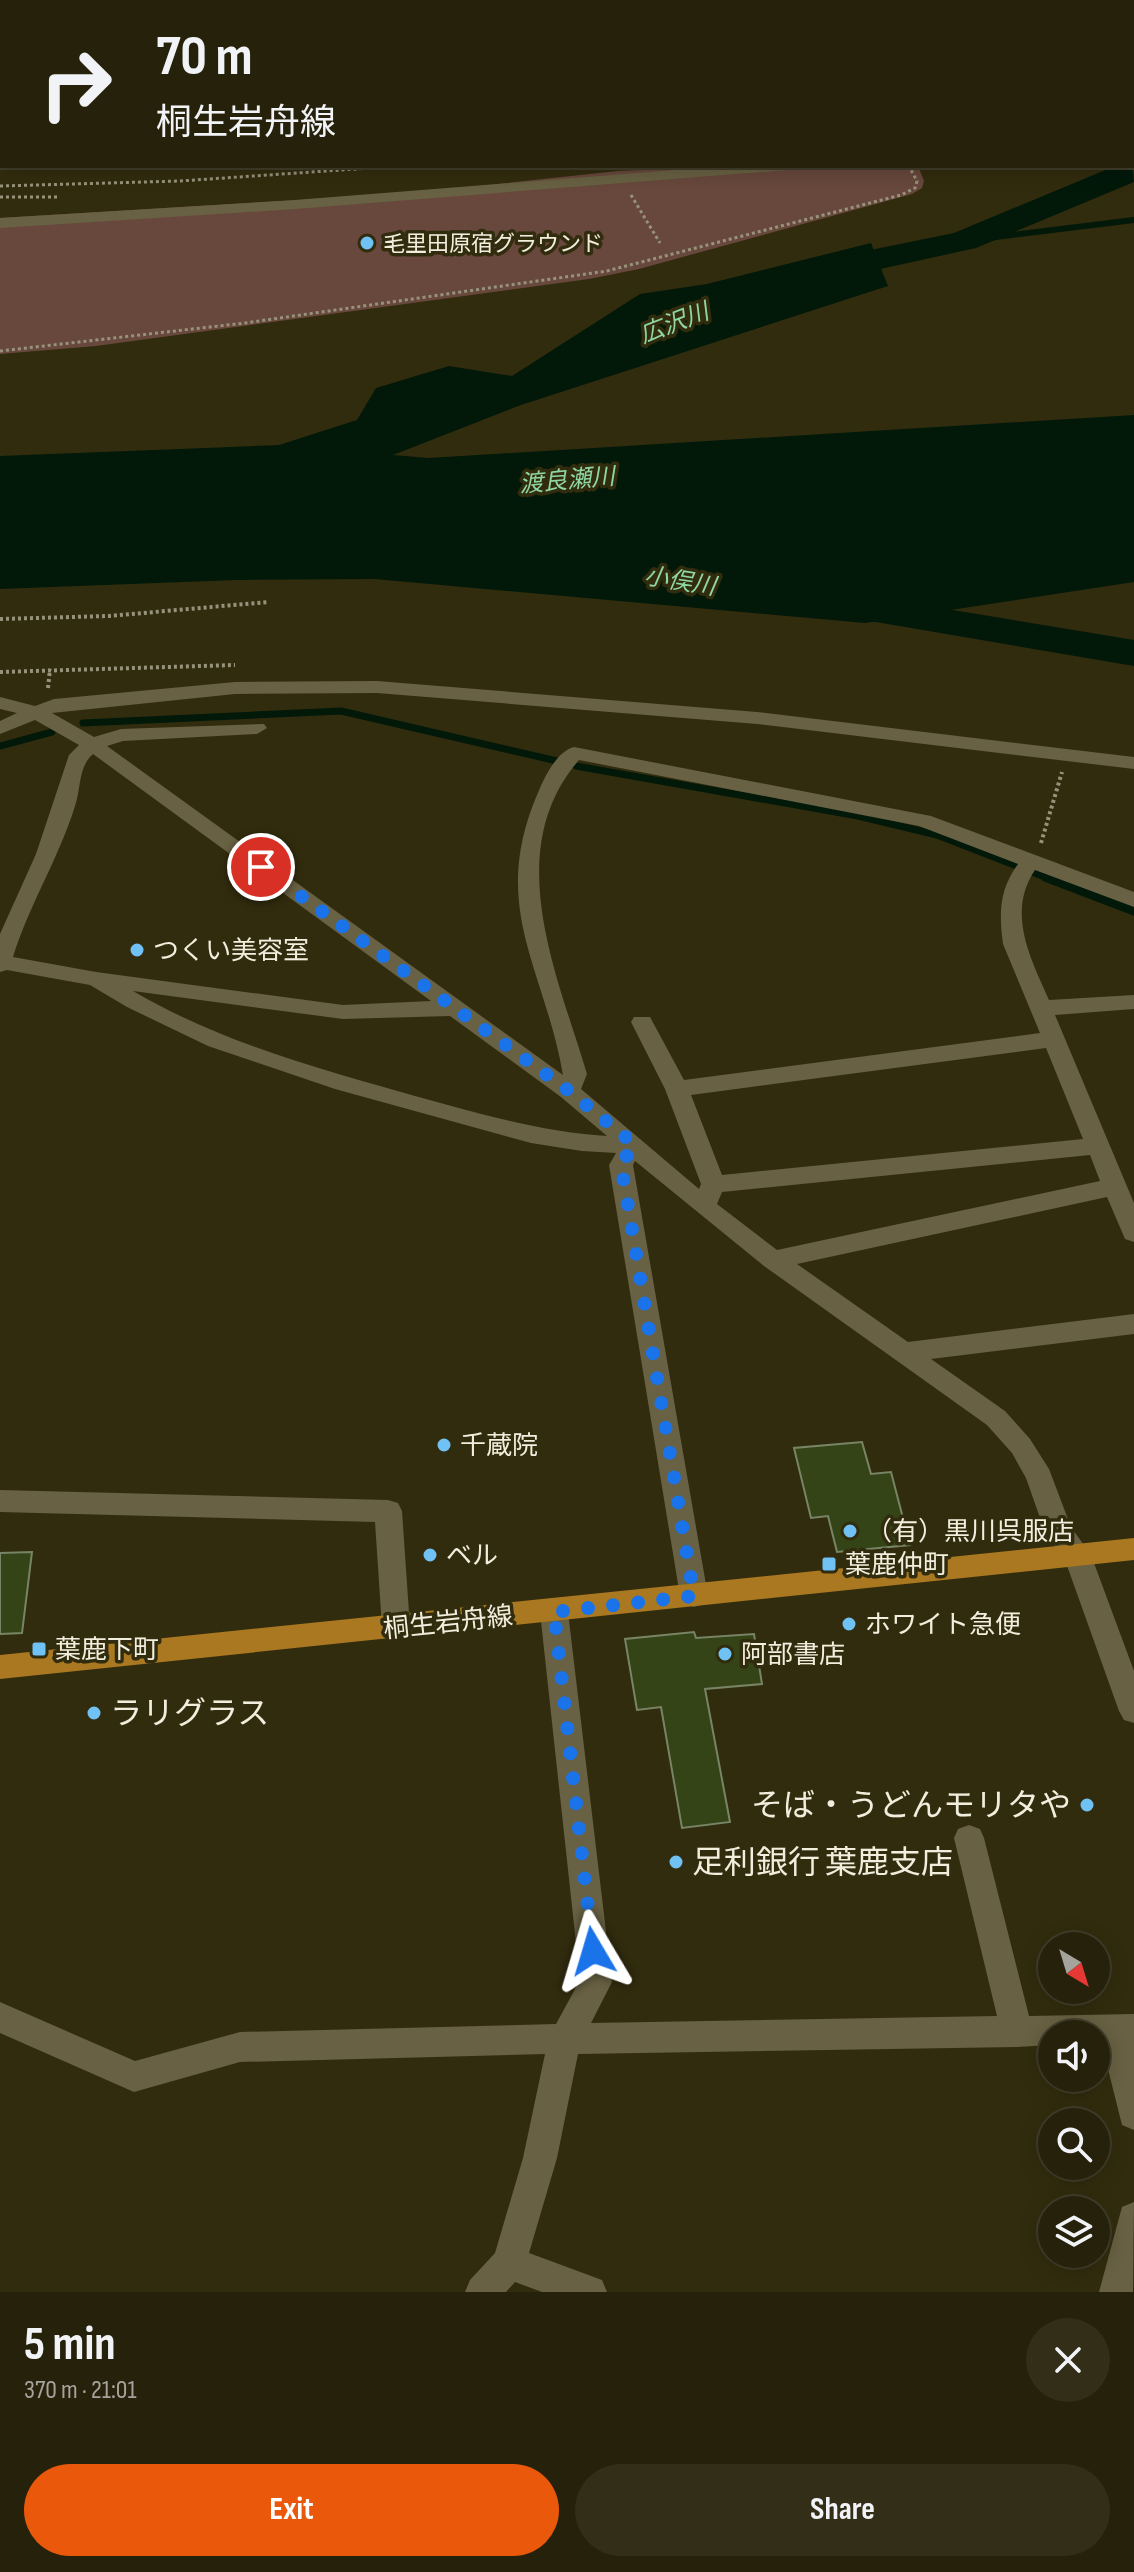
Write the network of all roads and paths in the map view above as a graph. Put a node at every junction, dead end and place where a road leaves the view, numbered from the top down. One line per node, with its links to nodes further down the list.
1 (371, 168): 4 (path)
2 (759, 168): 5 (street)
3 (906, 168): 6 (path)
4 (0, 186)
5 (0, 223)
6 (0, 351)
7 (268, 602): 8 (path)
8 (0, 619)
9 (49, 671): 10 (path)
10 (0, 672)
11 (0, 703): 12 (street)
12 (35, 712): 13 (street); 15 (street); 16 (street)
13 (0, 728)
14 (257, 728): 15 (street)
15 (92, 744): 20 (street); 23 (street)
16 (1134, 763)
17 (1062, 772): 18 (path)
18 (1026, 867): 19 (street); 24 (street); 28 (street)
19 (1134, 900)
20 (0, 963): 21 (street)
21 (96, 979): 23 (street); 29 (street)
22 (1134, 1002): 24 (street)
23 (455, 1008): 28 (street)
24 (1040, 1008): 26 (street)
25 (642, 1022): 27 (street)
26 (1053, 1039): 27 (street); 30 (street)
27 (677, 1089): 32 (street)
28 (569, 1091): 29 (street)
29 (634, 1144): 32 (street); 40 (street)
30 (1097, 1146): 31 (street); 32 (street)
31 (1114, 1187): 33 (street); 34 (street)
32 (708, 1195): 34 (street)
33 (1131, 1219)
34 (773, 1260): 36 (street)
35 (1134, 1324): 36 (street)
36 (906, 1352): 39 (street)
37 (0, 1501): 42 (street)
38 (1134, 1549): 39 (main road, 桐生岩舟線)
39 (1077, 1555): 40 (main road, 桐生岩舟線); 44 (street)
40 (694, 1596): 41 (main road, 桐生岩舟線)
41 (554, 1612): 42 (main road, 桐生岩舟線); 49 (street)
42 (396, 1627): 43 (main road, 桐生岩舟線)
43 (0, 1667)
44 (1134, 1711)
45 (969, 1838): 48 (street)
46 (0, 2017): 49 (street)
47 (1124, 2029): 48 (street); 50 (street)
48 (1017, 2032): 49 (street)
49 (564, 2041): 52 (street)
50 (1134, 2114)
51 (1134, 2219): 55 (street)
52 (509, 2263): 53 (street); 54 (street)
53 (482, 2292)
54 (590, 2292)
55 (1116, 2292)

